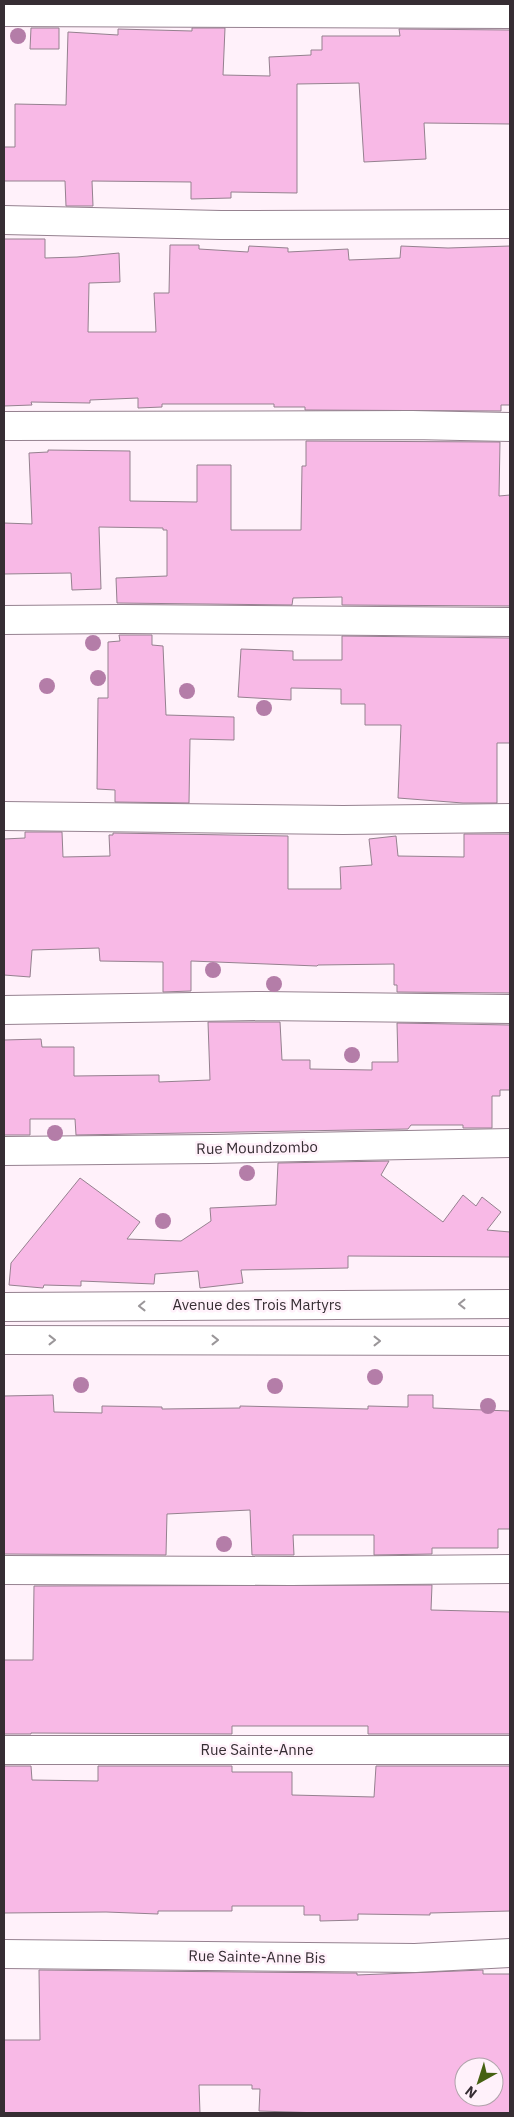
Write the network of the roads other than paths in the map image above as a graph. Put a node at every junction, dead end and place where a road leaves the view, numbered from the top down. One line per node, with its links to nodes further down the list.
1 (4, 12): 2 (street)
2 (510, 14)
3 (4, 220): 4 (street)
4 (510, 224)
5 (4, 426): 6 (street)
6 (510, 427)
7 (4, 620): 8 (street)
8 (510, 622)
9 (4, 816): 10 (street)
10 (510, 818)
11 (510, 1009): 12 (street)
12 (4, 1010)
13 (510, 1143): 14 (street, Rue Moundzombo)
14 (4, 1151)
15 (510, 1304): 16 (street, Avenue des Trois Martyrs, one-way to 16)
16 (4, 1307)
17 (4, 1340): 18 (street, one-way to 18)
18 (510, 1341)
19 (4, 1570): 20 (street)
20 (510, 1570)
21 (4, 1750): 22 (street, Rue Sainte-Anne)
22 (510, 1750)
23 (510, 1953): 24 (street, Rue Sainte-Anne Bis)
24 (4, 1954)

